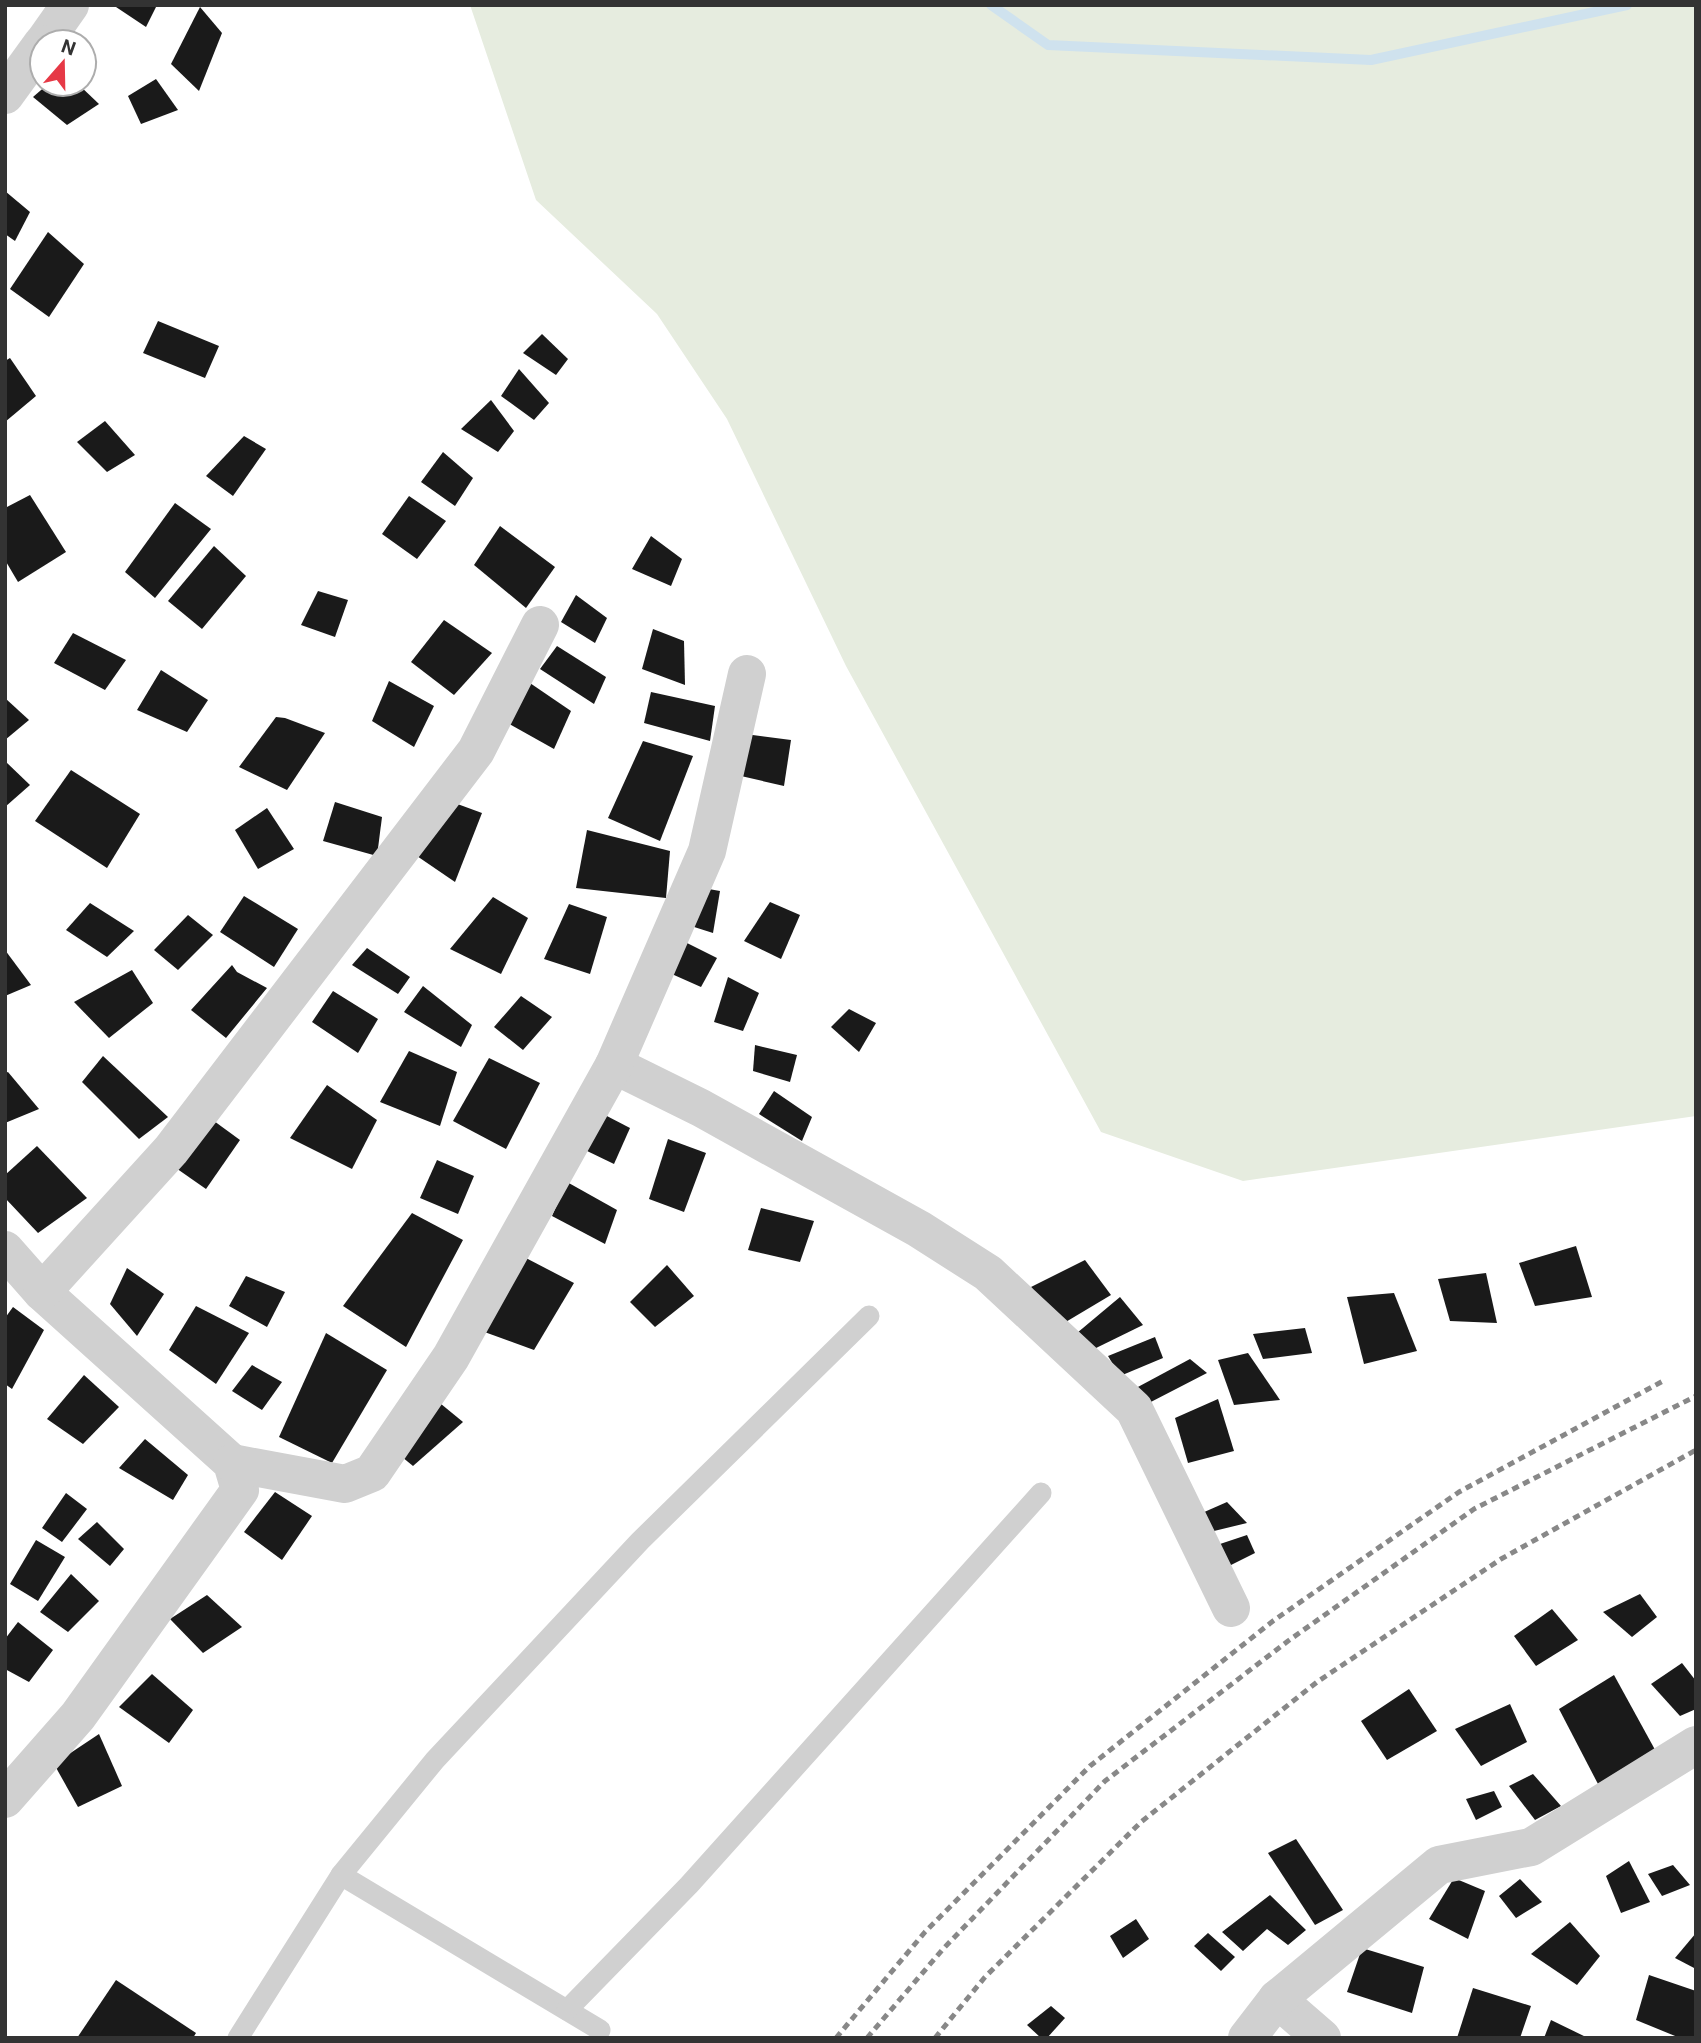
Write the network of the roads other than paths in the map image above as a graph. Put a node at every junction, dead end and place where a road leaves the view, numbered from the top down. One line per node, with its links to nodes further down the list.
1 (70, 5): 2 (street)
2 (54, 28)
3 (28, 64): 4 (street)
4 (5, 95)
5 (540, 625): 8 (street)
6 (747, 674): 7 (street)
7 (614, 1065): 10 (street); 12 (street)
8 (19, 1276): 10 (street)
9 (869, 1316): 15 (lane)
10 (232, 1463): 14 (street)
11 (1041, 1493): 17 (lane)
12 (1231, 1608)
13 (1696, 1745): 16 (street)
14 (5, 1799)
15 (341, 1875): 17 (lane); 19 (lane)
16 (1277, 1999): 20 (street); 21 (street)
17 (567, 2010): 18 (lane)
18 (600, 2029)
19 (238, 2038)
20 (1247, 2038)
21 (1322, 2038)

